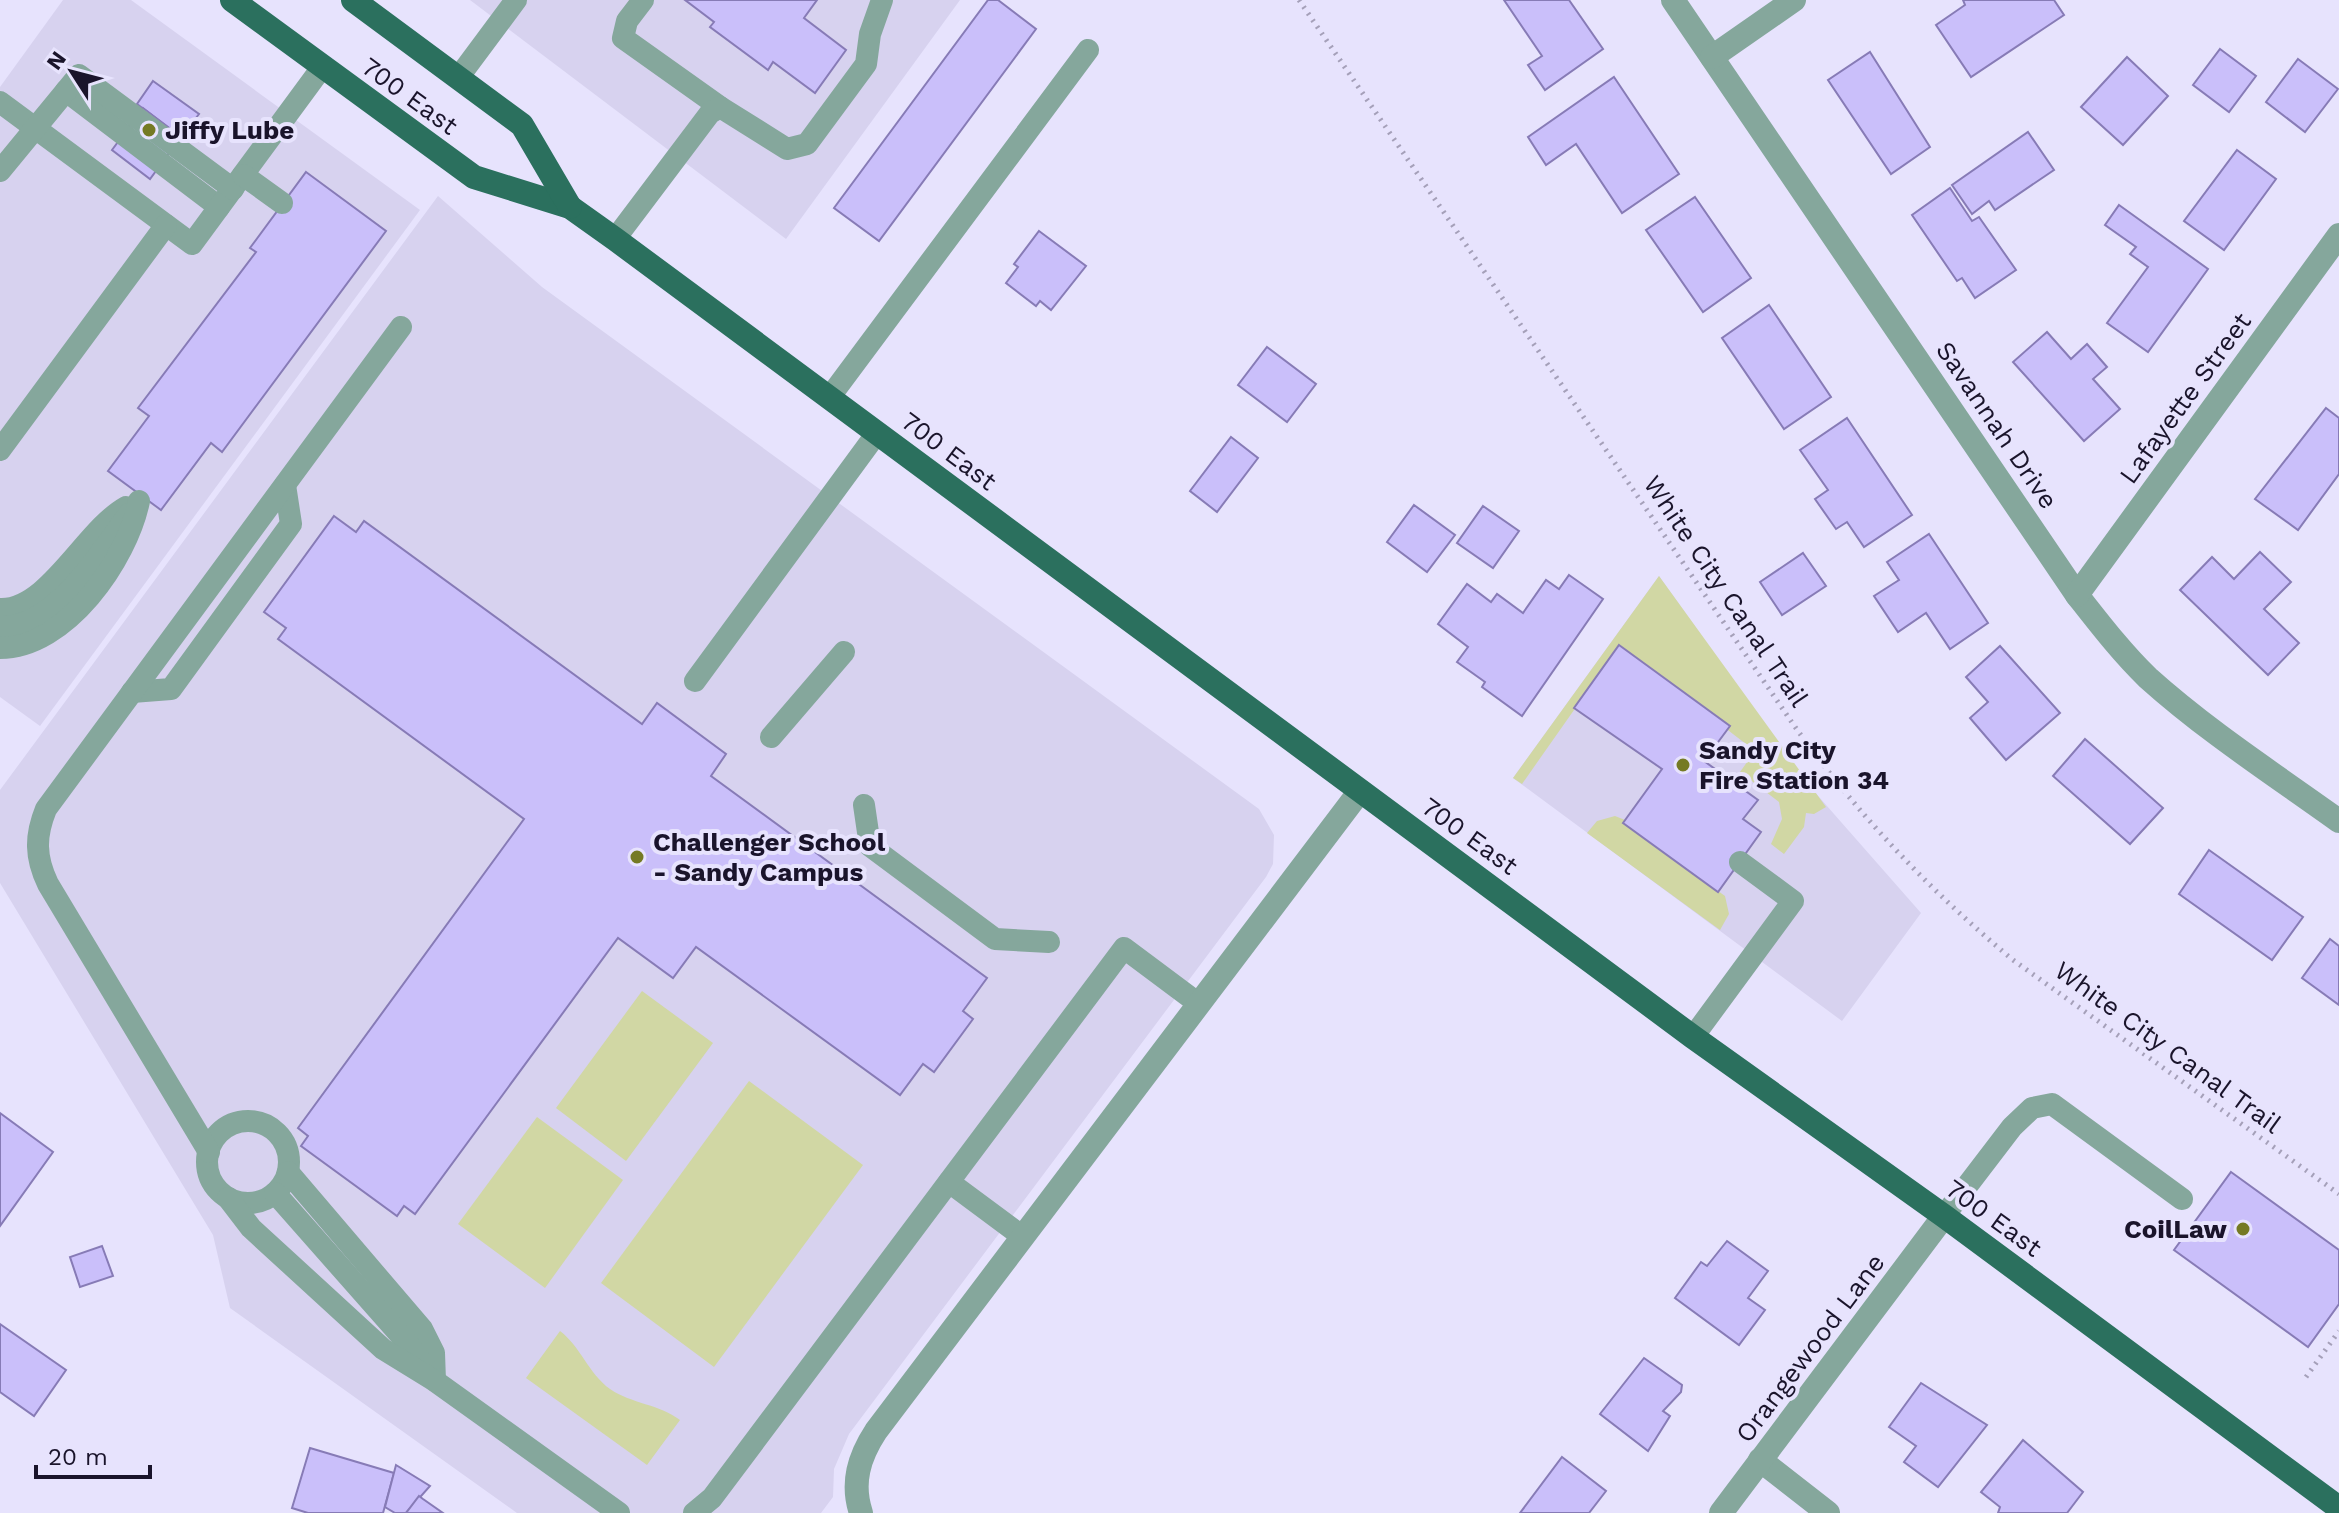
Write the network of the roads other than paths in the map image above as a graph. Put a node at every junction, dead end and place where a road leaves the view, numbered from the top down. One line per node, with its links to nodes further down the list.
1 (232, 0): 10 (main road, 700 East)
2 (353, 0): 11 (main road, 700 East)
3 (516, 0): 11 (lane)
4 (643, 0): 14 (lane)
5 (882, 0): 14 (lane)
6 (1673, 0): 9 (street, Savannah Drive)
7 (1794, 0): 9 (street)
8 (1088, 50): 25 (lane)
9 (1712, 57): 29 (street, Savannah Drive)
10 (323, 66): 17 (lane); 20 (main road, 700 East)
11 (458, 78): 20 (main road, 700 East)
12 (72, 83): 15 (lane); 17 (lane); 19 (lane)
13 (0, 102): 15 (lane)
14 (720, 107): 23 (lane)
15 (35, 129): 16 (lane); 21 (lane)
16 (0, 171)
17 (238, 182): 18 (lane); 19 (lane)
18 (282, 203)
19 (219, 207): 21 (lane)
20 (570, 207): 23 (main road, 700 East)
21 (166, 225): 27 (lane)
22 (2339, 235): 29 (street, Lafayette Street)
23 (615, 239): 25 (main road, 700 East)
24 (401, 327): 43 (lane)
25 (829, 398): 26 (main road, 700 East)
26 (877, 433): 34 (lane); 36 (main road, 700 East)
27 (0, 450)
28 (141, 499): 30 (lane); 31 (lane); 32 (lane)
29 (2077, 595): 38 (street, Savannah Drive)
30 (0, 609)
31 (0, 627)
32 (0, 648)
33 (844, 652): 35 (lane)
34 (695, 681)
35 (771, 737)
36 (1360, 791): 41 (street); 42 (main road, 700 East)
37 (864, 805): 40 (lane)
38 (2339, 821)
39 (1740, 862): 42 (lane)
40 (1049, 942)
41 (1199, 1004): 45 (lane); 50 (street)
42 (1693, 1037): 49 (main road, 700 East)
43 (209, 1152): 44 (lane); 47 (lane)
44 (288, 1172): 46 (lane); 51 (lane)
45 (949, 1182): 50 (lane); 55 (lane)
46 (275, 1193): 47 (lane); 51 (lane)
47 (228, 1198): 51 (lane)
48 (2182, 1199): 49 (lane)
49 (1944, 1216): 52 (street, Orangewood Lane); 53 (main road, 700 East)
50 (1023, 1237): 56 (street)
51 (435, 1381): 54 (lane)
52 (1760, 1460): 57 (street, Orangewood Lane); 58 (street)
53 (2339, 1508)
54 (619, 1513)
55 (694, 1513)
56 (861, 1513)
57 (1721, 1513)
58 (1828, 1513)

